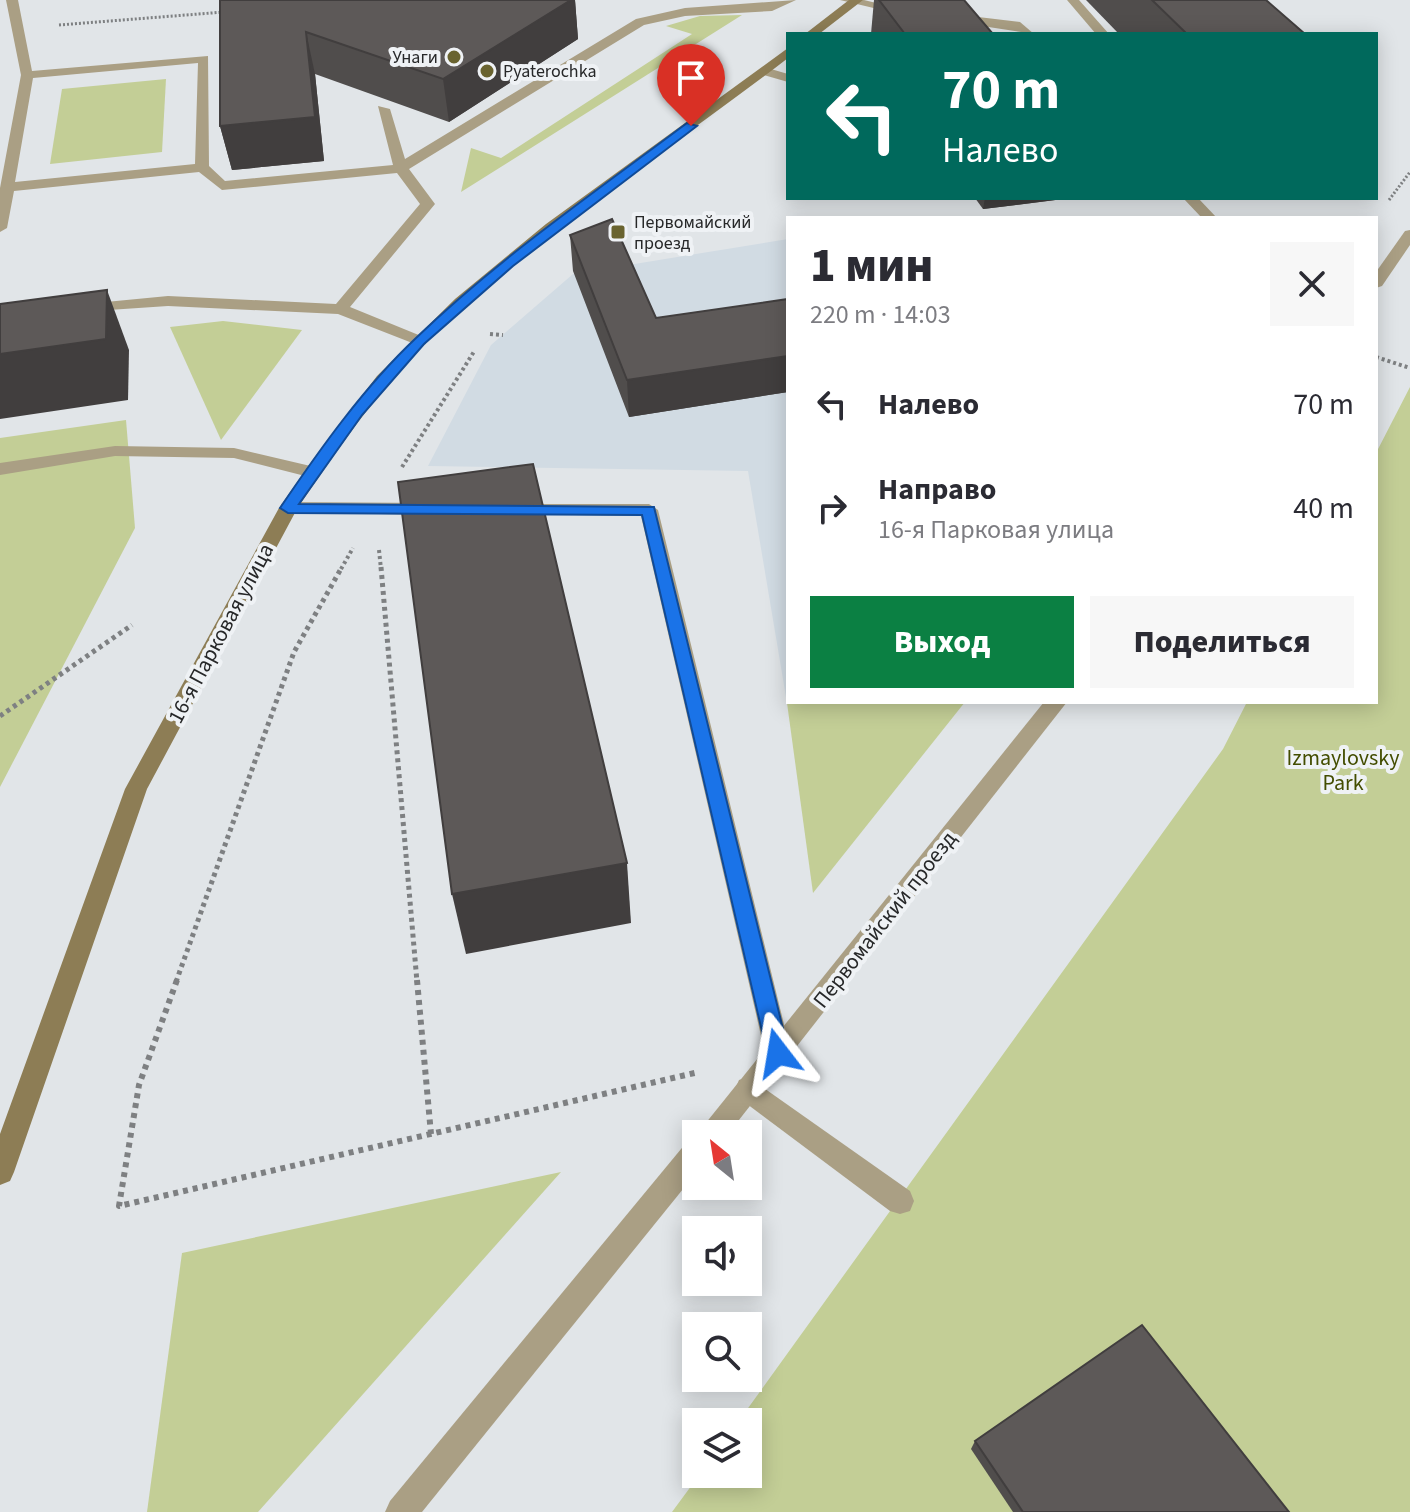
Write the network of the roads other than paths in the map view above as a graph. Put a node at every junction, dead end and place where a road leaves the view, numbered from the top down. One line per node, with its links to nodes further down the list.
1 (12, 0): 10 (street)
2 (790, 0): 14 (street)
3 (852, 0): 5 (main road); 6 (street)
4 (1073, 0): 7 (street)
5 (813, 32)
6 (1026, 32)
7 (1101, 32)
8 (786, 54): 9 (main road, 16-я Парковая улица)
9 (764, 71): 11 (street); 23 (main road, 16-я Парковая улица)
10 (27, 75): 13 (street); 15 (street)
11 (786, 77)
12 (383, 109): 14 (street)
13 (202, 167): 14 (street); 15 (street)
14 (401, 168): 21 (street)
15 (9, 187): 18 (street)
16 (1192, 200): 17 (street)
17 (1208, 216)
18 (0, 228)
19 (1410, 234): 20 (street)
20 (1378, 280)
21 (340, 309): 22 (street); 23 (street)
22 (61, 311)
23 (420, 341): 25 (main road, 16-я Парковая улица)
24 (0, 469): 25 (street)
25 (313, 472): 26 (main road, 16-я Парковая улица)
26 (288, 508): 27 (street); 34 (main road, 16-я Парковая улица)
27 (451, 509)
28 (497, 510): 30 (street)
29 (1054, 704): 30 (street, Первомайский проезд)
30 (778, 1053): 31 (street, Первомайский проезд)
31 (748, 1089): 32 (street, Первомайский проезд); 35 (street)
32 (723, 1120)
33 (682, 1169): 36 (street)
34 (0, 1172)
35 (900, 1201)
36 (401, 1512)

